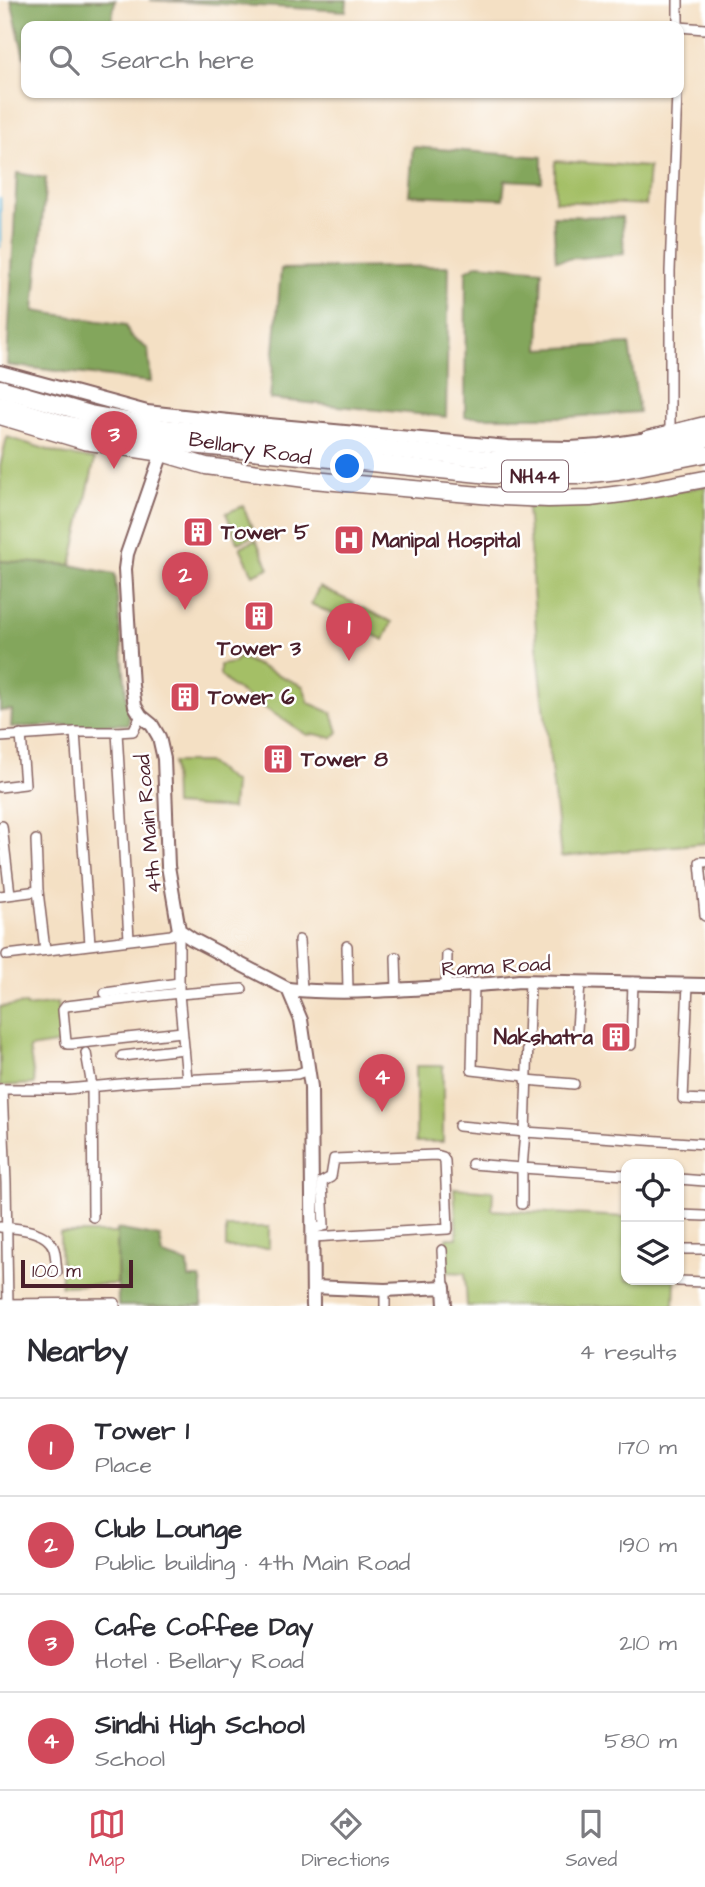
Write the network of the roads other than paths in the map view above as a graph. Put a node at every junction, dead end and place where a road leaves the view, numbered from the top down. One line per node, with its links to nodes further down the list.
1 (678, 0): 2 (street)
2 (679, 21)
3 (684, 27): 4 (street)
4 (705, 29)
5 (677, 98): 14 (street)
6 (0, 372): 11 (street)
7 (0, 388): 11 (highway, Bellary Road / NH44)
8 (0, 404): 17 (highway, Bellary Road / NH44)
9 (0, 416): 15 (highway, Bellary Road)
10 (705, 425): 14 (highway)
11 (235, 428): 12 (street); 16 (highway, Bellary Road / NH44)
12 (648, 439): 14 (highway); 16 (highway)
13 (705, 439): 14 (highway, Bellary Road / NH44)
14 (671, 440): 16 (highway, Bellary Road / NH44)
15 (162, 453): 18 (highway, Bellary Road); 19 (street, 4th Main Road)
16 (637, 453)
17 (705, 454)
18 (705, 479)
19 (141, 716): 21 (street); 32 (street, 4th Main Road)
20 (75, 732): 21 (street); 22 (street); 35 (street)
21 (117, 732): 33 (street)
22 (21, 735): 23 (street); 24 (street)
23 (0, 737)
24 (0, 787)
25 (2, 826): 29 (street)
26 (36, 840): 28 (street)
27 (705, 862): 30 (street)
28 (38, 891): 29 (street); 37 (street)
29 (5, 895)
30 (704, 897): 31 (street)
31 (705, 916)
32 (179, 930): 33 (street); 49 (street); 50 (street)
33 (129, 939): 35 (street)
34 (299, 940): 51 (street)
35 (90, 944): 37 (street)
36 (347, 946): 53 (street)
37 (45, 950): 38 (street)
38 (7, 955)
39 (447, 955): 47 (street)
40 (396, 957): 52 (street)
41 (530, 981): 42 (street, Rama Road); 45 (street, Rama Road); 62 (street)
42 (580, 982): 43 (street, Rama Road); 55 (street)
43 (633, 982): 44 (street, Rama Road); 57 (street)
44 (688, 984): 46 (street, Rama Road); 67 (street)
45 (474, 985): 47 (street, Rama Road); 62 (street)
46 (705, 985)
47 (446, 987): 52 (street, Rama Road)
48 (242, 989): 50 (street)
49 (288, 989): 51 (street, Rama Road); 61 (street)
50 (179, 990): 54 (street); 56 (street); 56 (street)
51 (302, 990): 53 (street, Rama Road)
52 (397, 990): 53 (street, Rama Road)
53 (348, 992)
54 (105, 993)
55 (577, 1030)
56 (182, 1032): 58 (street)
57 (631, 1045)
58 (184, 1049): 60 (street); 63 (street)
59 (86, 1054): 65 (street)
60 (122, 1056)
61 (308, 1070): 63 (street); 81 (street)
62 (526, 1078): 64 (street); 69 (street)
63 (187, 1079): 65 (street)
64 (574, 1084)
65 (92, 1086): 66 (street); 79 (street)
66 (1, 1089): 80 (street)
67 (705, 1100)
68 (459, 1126): 69 (street)
69 (524, 1132): 70 (street); 72 (street)
70 (705, 1144)
71 (472, 1164): 72 (street)
72 (522, 1168): 73 (street); 76 (street)
73 (621, 1175)
74 (684, 1179): 75 (street)
75 (705, 1181)
76 (522, 1204)
77 (684, 1214): 78 (street)
78 (705, 1216)
79 (93, 1217)
80 (4, 1227): 85 (street); 91 (street)
81 (313, 1233): 81 (street); 88 (street)
82 (684, 1249): 83 (street)
83 (705, 1249)
84 (442, 1250): 89 (street)
85 (57, 1272)
86 (684, 1281): 87 (street)
87 (705, 1282)
88 (313, 1287): 90 (street); 93 (street)
89 (444, 1287): 90 (street); 95 (street)
90 (385, 1290): 94 (street)
91 (5, 1305): 92 (street)
92 (115, 1306)
93 (313, 1306)
94 (386, 1306)
95 (445, 1306)

